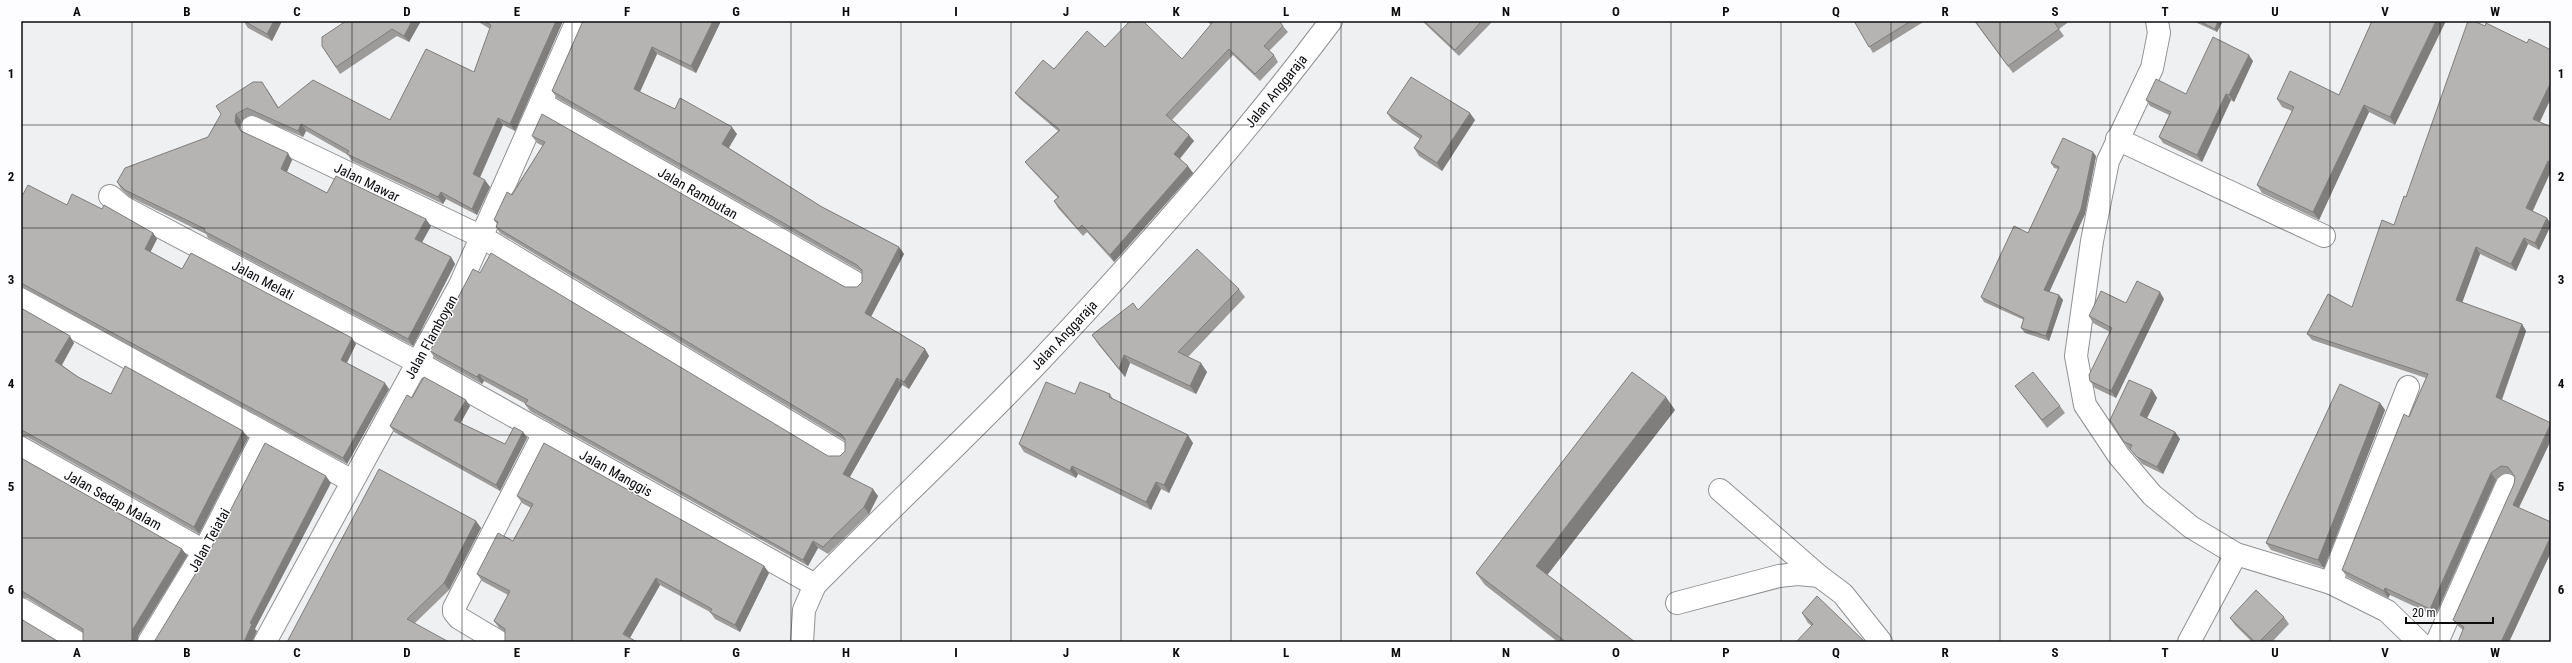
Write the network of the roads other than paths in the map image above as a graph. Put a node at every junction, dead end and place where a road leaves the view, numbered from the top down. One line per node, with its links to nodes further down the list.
1 (577, 21): 4 (street, Jalan Flamboyan)
2 (1331, 21): 25 (street, Jalan Anggaraja)
3 (2157, 21): 6 (street)
4 (541, 103): 9 (street, Jalan Flamboyan); 10 (street, Jalan Rambutan)
5 (252, 127): 9 (street, Jalan Mawar)
6 (2117, 139): 8 (street); 22 (street)
7 (110, 196): 12 (street, Jalan Melati)
8 (2324, 236)
9 (482, 237): 12 (street, Jalan Flamboyan); 17 (street, Jalan Mawar)
10 (856, 283)
11 (21, 299): 15 (street)
12 (417, 362): 14 (street, Jalan Manggis); 18 (street, Jalan Flamboyan)
13 (2408, 386): 24 (street)
14 (544, 433): 25 (street, Jalan Manggis); 31 (street)
15 (264, 434): 18 (street); 21 (street, Jalan Teiatai)
16 (21, 448): 21 (street, Jalan Sedap Malam)
17 (839, 452)
18 (352, 481): 30 (street, Jalan Flamboyan)
19 (2507, 485): 36 (street)
20 (1720, 490): 23 (street)
21 (204, 551): 29 (street, Jalan Teiatai)
22 (2236, 554): 24 (street); 34 (street)
23 (1819, 576): 26 (street); 33 (street)
24 (2331, 583): 35 (street)
25 (815, 585): 32 (street, Jalan Anggaraja)
26 (1677, 603)
27 (21, 609): 28 (street)
28 (78, 642)
29 (149, 642)
30 (265, 642)
31 (499, 642)
32 (802, 642)
33 (1881, 642)
34 (2189, 642)
35 (2419, 642)
36 (2437, 642)

